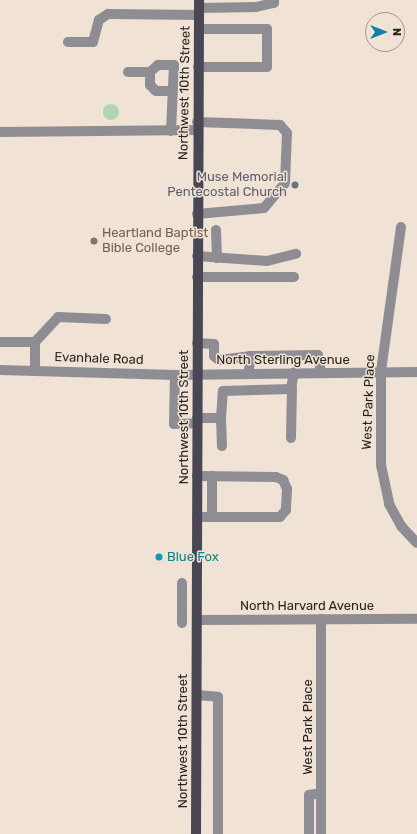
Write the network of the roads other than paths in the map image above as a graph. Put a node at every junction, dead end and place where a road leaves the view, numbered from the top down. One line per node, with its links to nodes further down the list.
1 (274, 0): 2 (street)
2 (227, 4): 3 (street)
3 (199, 8): 4 (main road, Northwest 10th Street); 5 (street)
4 (199, 29): 6 (main road, Northwest 10th Street); 6 (street)
5 (68, 42)
6 (198, 67): 10 (main road, Northwest 10th Street)
7 (128, 72): 8 (street)
8 (150, 72): 9 (street); 9 (street)
9 (171, 91): 11 (street)
10 (198, 126): 11 (street); 13 (main road, Northwest 10th Street); 13 (street)
11 (171, 131): 12 (street)
12 (0, 132)
13 (197, 214): 17 (main road, Northwest 10th Street)
14 (401, 227): 30 (street, West Park Place)
15 (216, 230): 18 (street)
16 (296, 254): 18 (street)
17 (197, 256): 18 (street); 19 (main road, Northwest 10th Street)
18 (217, 258)
19 (197, 277): 20 (street); 24 (main road, Northwest 10th Street)
20 (294, 277)
21 (106, 319): 23 (street)
22 (0, 342): 23 (street)
23 (35, 342): 27 (street)
24 (197, 343): 25 (street); 33 (main road, Northwest 10th Street)
25 (250, 356): 29 (street); 32 (street)
26 (0, 370): 27 (street, Evanhale Road)
27 (35, 371): 34 (street, Evanhale Road)
28 (294, 372): 29 (street, North Sterling Avenue); 32 (street, North Sterling Avenue); 35 (street)
29 (321, 372): 30 (street, North Sterling Avenue)
30 (381, 372): 31 (street, North Sterling Avenue); 44 (street, West Park Place)
31 (417, 372)
32 (249, 373): 33 (street, North Sterling Avenue)
33 (197, 374): 34 (street, Evanhale Road); 37 (main road, Northwest 10th Street)
34 (175, 375): 37 (street)
35 (292, 388): 36 (street); 38 (street)
36 (221, 418): 37 (street); 39 (street)
37 (197, 420): 40 (main road, Northwest 10th Street)
38 (291, 438)
39 (222, 446)
40 (197, 476): 41 (street); 42 (main road, Northwest 10th Street)
41 (212, 476): 43 (street); 43 (street)
42 (197, 517): 43 (street); 48 (main road, Northwest 10th Street)
43 (212, 517)
44 (417, 543)
45 (182, 583): 49 (street)
46 (321, 619): 47 (street, North Harvard Avenue); 48 (street, North Harvard Avenue); 51 (street, West Park Place)
47 (417, 619)
48 (196, 620): 50 (main road, Northwest 10th Street)
49 (182, 623)
50 (197, 695): 52 (main road, Northwest 10th Street); 53 (street)
51 (321, 793): 54 (street); 55 (street, West Park Place)
52 (196, 834)
53 (218, 834)
54 (309, 834)
55 (321, 834)

